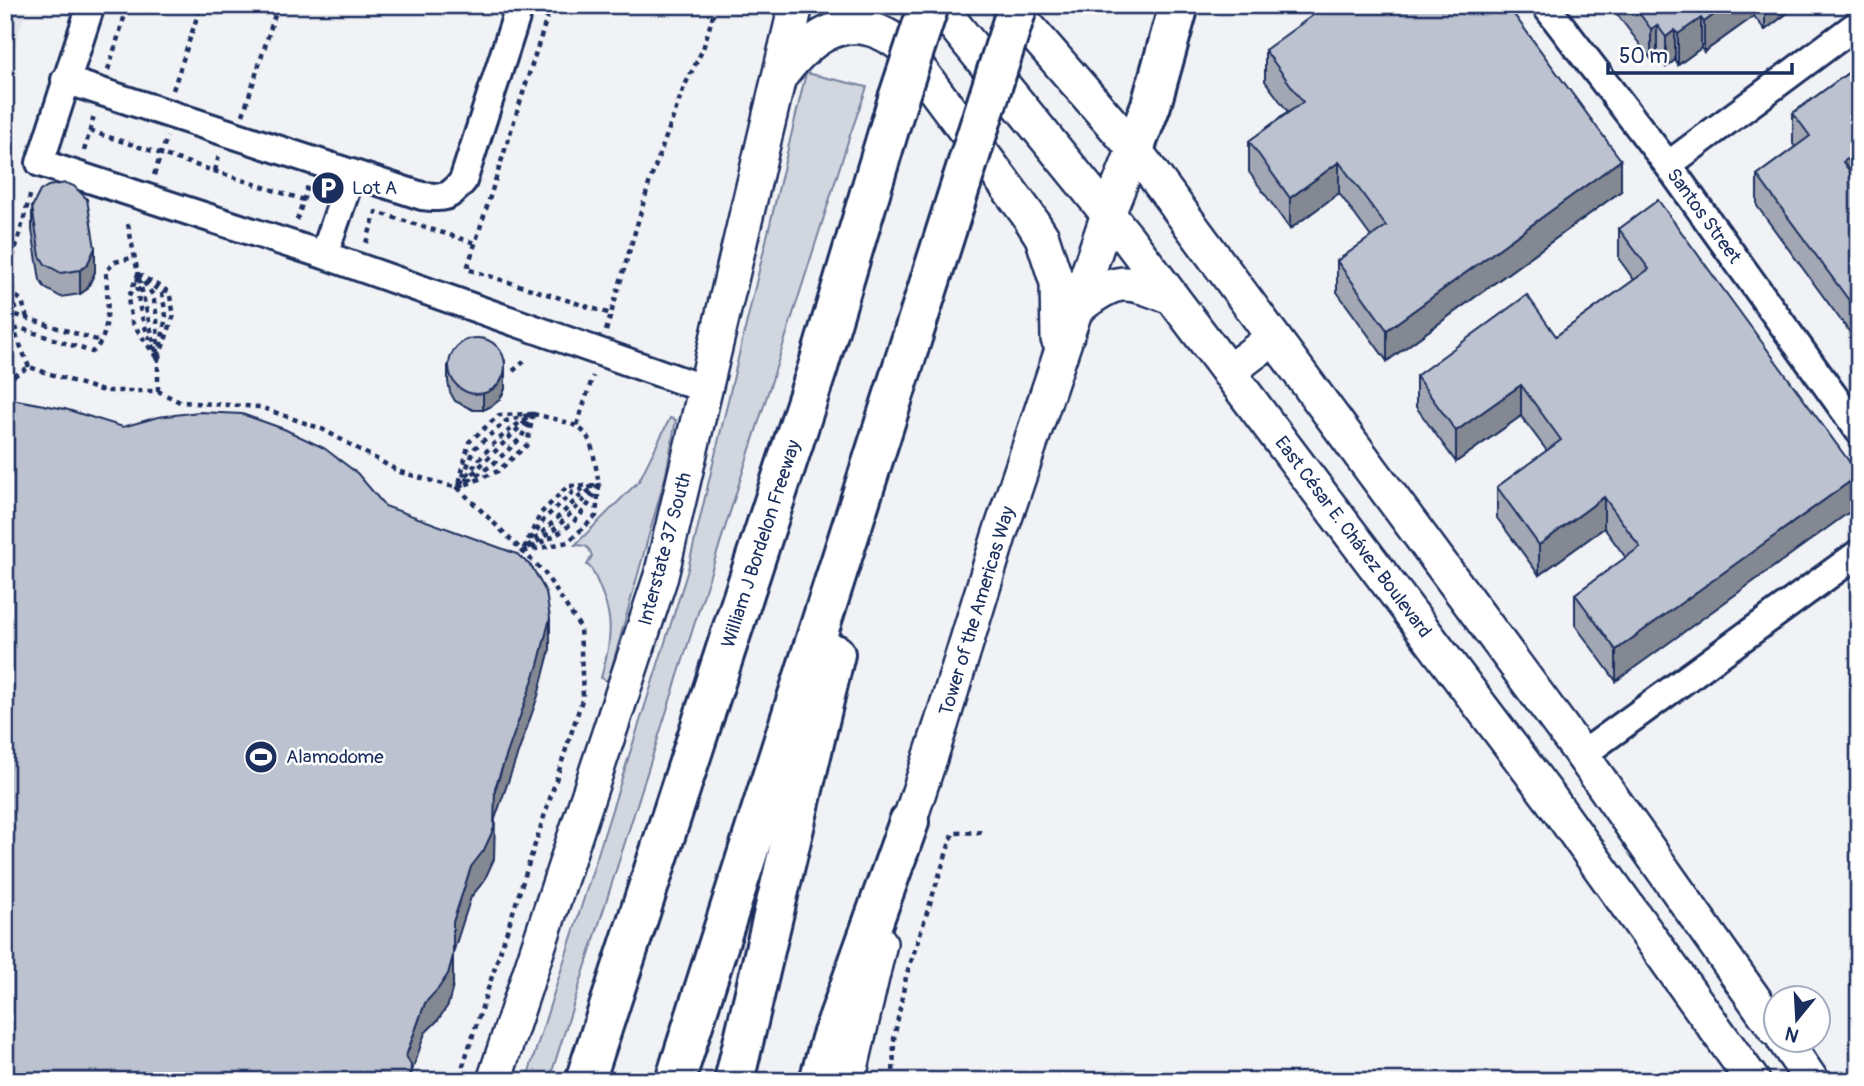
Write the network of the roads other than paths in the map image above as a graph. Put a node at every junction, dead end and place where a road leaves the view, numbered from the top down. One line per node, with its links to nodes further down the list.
1 (91, 5): 12 (street)
2 (520, 5): 15 (street)
3 (796, 5): 11 (main road, Interstate 37 South)
4 (929, 5): 32 (highway, William J Bordelon Freeway, bridge)
5 (937, 5): 16 (main road, East César E. Chávez Boulevard)
6 (1009, 5): 13 (main road)
7 (1018, 5): 21 (highway, bridge)
8 (1179, 5): 13 (highway)
9 (1545, 5): 14 (street, Santos Street)
10 (1859, 23): 14 (street)
11 (779, 79): 22 (main road); 24 (main road, Interstate 37 South)
12 (65, 80): 15 (street); 17 (street)
13 (1134, 149): 16 (main road, Tower of the Americas Way); 20 (main road)
14 (1668, 165): 25 (street, Santos Street)
15 (352, 173): 17 (street)
16 (1108, 214): 18 (main road, East César E. Chávez Boulevard); 19 (main road, Tower of the Americas Way)
17 (324, 256): 24 (street)
18 (1171, 297): 19 (main road); 23 (main road, East César E. Chávez Boulevard)
19 (1078, 308): 22 (main road, Tower of the Americas Way)
20 (1273, 338): 23 (main road); 27 (main road)
21 (907, 354): 33 (highway); 34 (highway)
22 (1059, 362): 28 (main road, Tower of the Americas Way)
23 (1228, 372): 37 (main road, East César E. Chávez Boulevard)
24 (705, 389): 31 (main road, Interstate 37 South)
25 (1859, 431)
26 (1859, 553): 27 (street)
27 (1582, 755): 29 (main road)
28 (909, 822): 35 (highway); 36 (main road, Tower of the Americas Way)
29 (1762, 1010)
30 (1793, 1054): 38 (main road)
31 (494, 1081)
32 (585, 1081)
33 (675, 1081)
34 (734, 1081)
35 (819, 1081)
36 (848, 1081)
37 (1753, 1081)
38 (1812, 1081)

